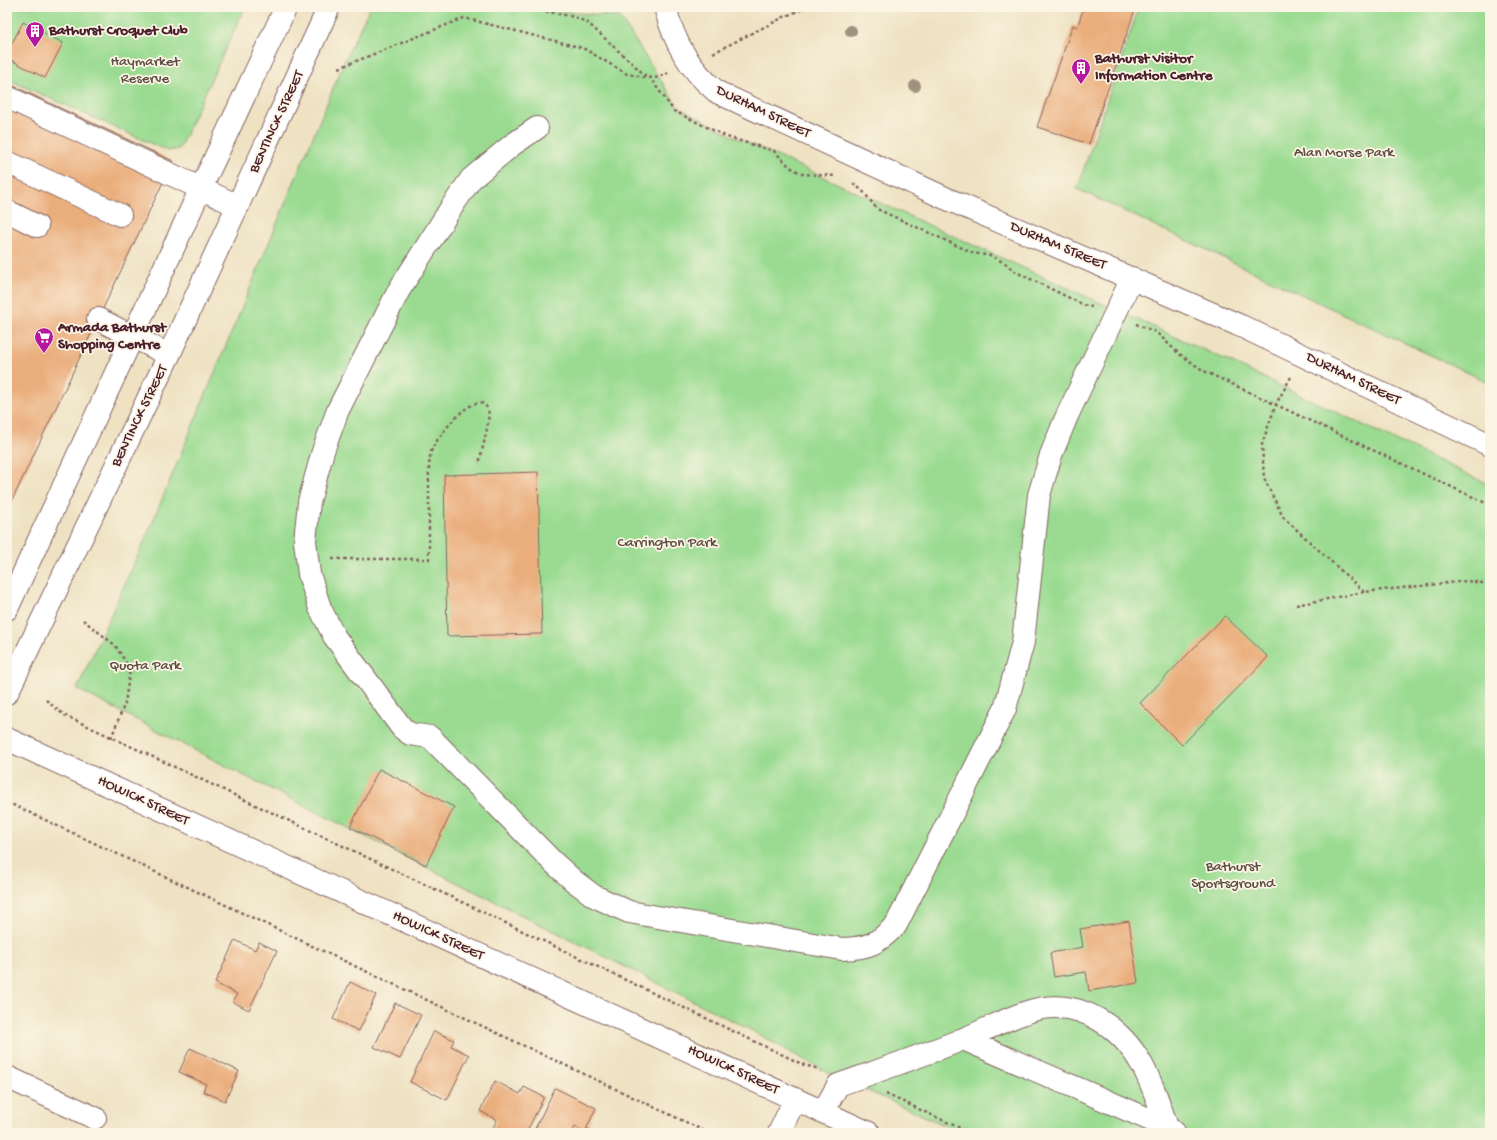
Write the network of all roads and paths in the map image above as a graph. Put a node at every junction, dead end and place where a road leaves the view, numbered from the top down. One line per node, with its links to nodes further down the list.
1 (286, 7): 10 (street)
2 (330, 7): 11 (street, BENTINCK STREET)
3 (665, 7): 15 (street, DURHAM STREET)
4 (338, 68): 8 (path)
5 (7, 97): 10 (street)
6 (537, 128): 25 (street)
7 (7, 162): 13 (street)
8 (842, 178)
9 (848, 180): 16 (path)
10 (201, 188): 11 (street); 18 (street)
11 (238, 206): 19 (street, BENTINCK STREET)
12 (7, 211): 14 (street)
13 (120, 215)
14 (37, 226)
15 (1132, 278): 16 (street); 20 (street, DURHAM STREET)
16 (1114, 314): 21 (path); 25 (street)
17 (98, 319): 18 (street)
18 (132, 337): 19 (street); 29 (street)
19 (169, 355): 31 (street, BENTINCK STREET)
20 (1304, 356): 21 (path); 22 (street, DURHAM STREET)
21 (1276, 404): 24 (path); 27 (path)
22 (1490, 445)
23 (479, 464): 25 (path)
24 (1490, 505)
25 (307, 559)
26 (1490, 584): 27 (path)
27 (1364, 592): 28 (path)
28 (1296, 605)
29 (7, 609)
30 (83, 620): 33 (path)
31 (7, 693)
32 (46, 700): 33 (path)
33 (111, 738): 38 (path)
34 (7, 739): 39 (street, HOWICK STREET)
35 (7, 802): 43 (path)
36 (963, 1040): 38 (street); 42 (street); 42 (street)
37 (7, 1077): 41 (street)
38 (855, 1079): 40 (street); 46 (path)
39 (795, 1099): 40 (street, HOWICK STREET); 44 (street)
40 (823, 1112): 45 (street, HOWICK STREET)
41 (95, 1118)
42 (1172, 1130)
43 (709, 1133)
44 (779, 1133)
45 (869, 1133)
46 (971, 1133)

